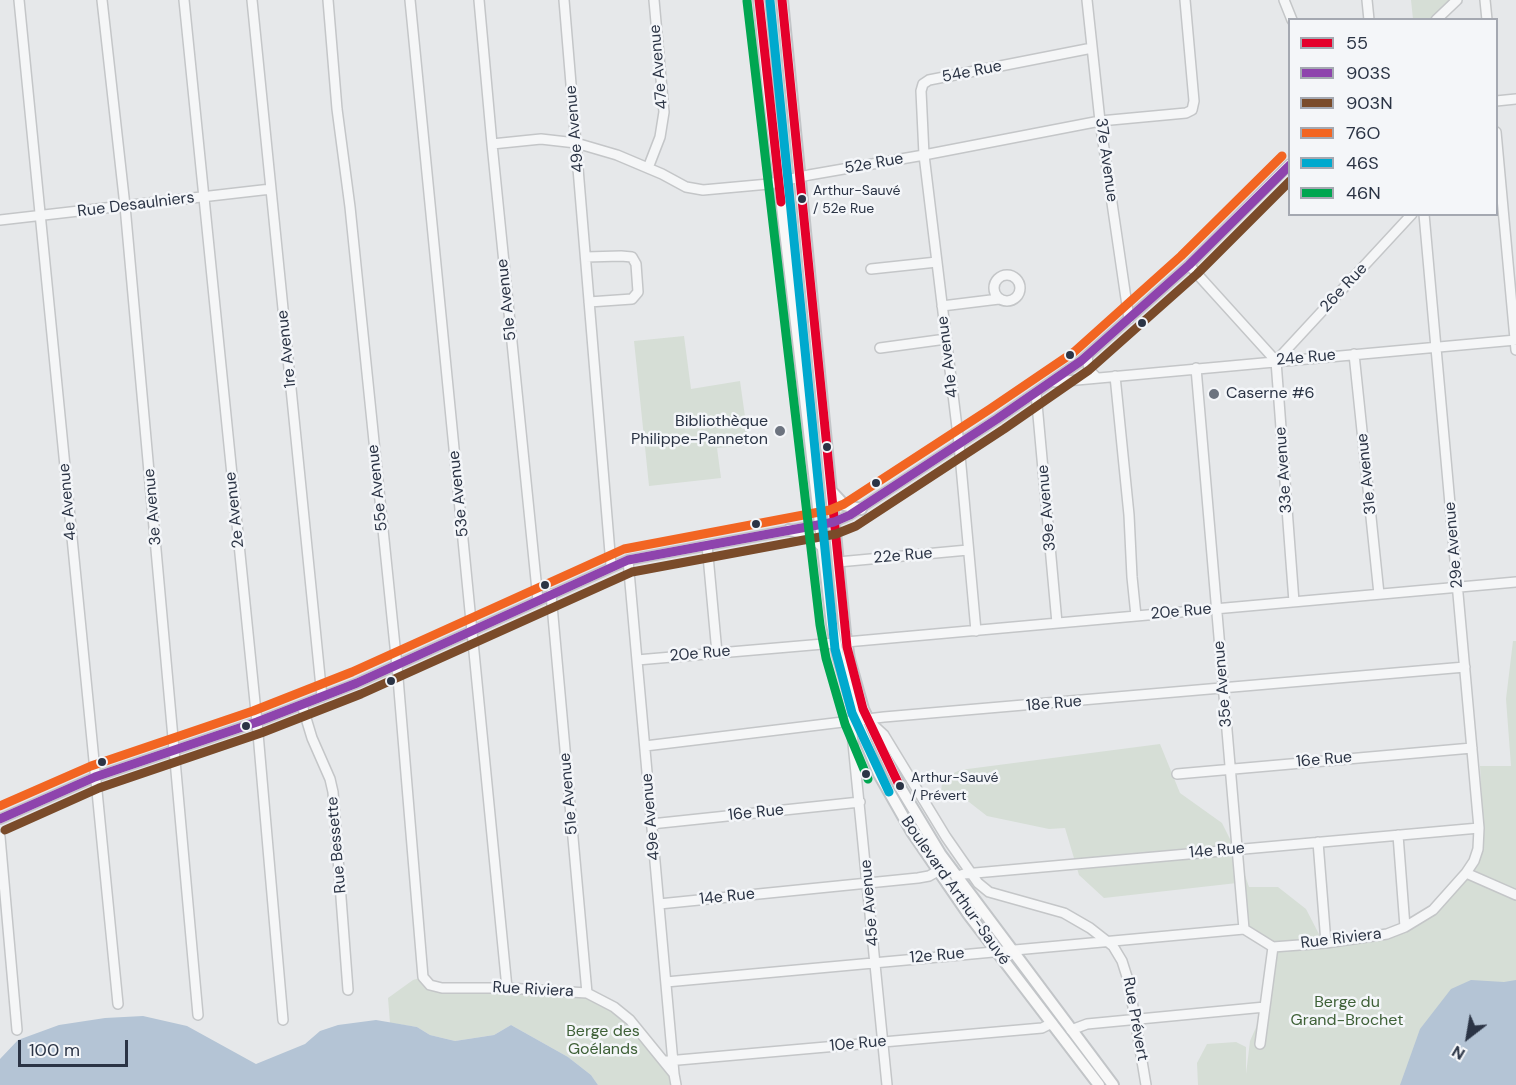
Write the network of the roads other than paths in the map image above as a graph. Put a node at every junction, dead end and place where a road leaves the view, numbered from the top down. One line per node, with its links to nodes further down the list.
1 (19, 0): 37 (street, 4e Avenue)
2 (102, 0): 36 (street, 3e Avenue)
3 (184, 0): 35 (street, 2e Avenue)
4 (252, 0): 34 (street, 1re Avenue)
5 (328, 0): 87 (street, 55e Avenue)
6 (410, 0): 82 (street, 53e Avenue)
7 (479, 0): 28 (street, 51e Avenue)
8 (564, 0): 26 (street, 49e Avenue)
9 (654, 0): 31 (street, 47e Avenue)
10 (759, 0): 33 (main road, Boulevard Arthur-Sauvé)
11 (782, 0): 32 (main road, Boulevard Arthur-Sauvé)
12 (1087, 0): 22 (street, 37e Avenue)
13 (1185, 0): 25 (street, 52e Rue)
14 (1284, 0): 18 (street)
15 (1367, 0): 19 (street)
16 (1457, 0): 20 (street)
17 (1485, 0): 21 (street)
18 (1291, 18)
19 (1369, 18)
20 (1438, 18)
21 (1487, 18)
22 (1092, 48): 25 (street, 37e Avenue); 29 (street, 54e Rue)
23 (1516, 99): 24 (street)
24 (1498, 101)
25 (1100, 121): 29 (street, 52e Rue); 48 (street, 37e Avenue)
26 (576, 143): 28 (street, 52e Rue); 31 (street, 52e Rue); 41 (street, 49e Avenue)
27 (1498, 143): 50 (street)
28 (492, 144): 77 (street, 51e Avenue)
29 (924, 155): 32 (street, 52e Rue); 42 (street, 41e Avenue)
30 (1288, 166): 43 (street)
31 (648, 168): 33 (street, 52e Rue)
32 (800, 177): 33 (street, 52e Rue); 62 (main road, Boulevard Arthur-Sauvé)
33 (779, 182): 65 (main road, Boulevard Arthur-Sauvé)
34 (272, 189): 35 (street, Rue Desaulniers); 90 (street, 1re Avenue)
35 (202, 197): 36 (street, Rue Desaulniers); 94 (street, 2e Avenue)
36 (124, 206): 37 (street, Rue Desaulniers); 97 (street, 3e Avenue)
37 (41, 216): 40 (street, Rue Desaulniers); 100 (street, 4e Avenue)
38 (1410, 216): 55 (street, 26e Rue)
39 (1424, 216): 51 (street, 29e Avenue)
40 (0, 220)
41 (586, 257): 46 (street, 49e Avenue); 46 (street)
42 (937, 262): 44 (street); 47 (street, 41e Avenue)
43 (1189, 265): 48 (street); 55 (street)
44 (871, 269)
45 (999, 299): 47 (street)
46 (589, 302): 72 (street, 49e Avenue)
47 (942, 306): 49 (street, 41e Avenue)
48 (1129, 319): 54 (street)
49 (946, 339): 52 (street); 61 (street, 41e Avenue)
50 (1516, 343): 51 (street, 24e Rue)
51 (1436, 347): 53 (street, 24e Rue); 74 (street, 29e Avenue)
52 (880, 348)
53 (1354, 354): 55 (street, 24e Rue); 76 (street, 31e Avenue)
54 (1087, 356): 58 (street); 59 (street)
55 (1276, 361): 56 (street, 24e Rue); 78 (street, 33e Avenue)
56 (1196, 368): 57 (street, 24e Rue); 79 (street, 35e Avenue)
57 (1115, 376): 58 (street, 24e Rue); 80 (street)
58 (1096, 377): 59 (street, 24e Rue)
59 (1049, 384): 60 (street)
60 (1036, 393): 61 (street); 81 (street, 39e Avenue)
61 (959, 444): 63 (street); 69 (street, 41e Avenue)
62 (832, 492): 63 (main road); 64 (main road, Boulevard Arthur-Sauvé)
63 (861, 509): 64 (street)
64 (834, 522): 65 (street); 71 (main road, Boulevard Arthur-Sauvé)
65 (821, 524): 66 (street); 68 (main road, Boulevard Arthur-Sauvé)
66 (789, 530): 67 (street); 68 (main road)
67 (706, 544): 70 (street); 85 (street)
68 (823, 547): 84 (main road, Boulevard Arthur-Sauvé)
69 (968, 550): 71 (street, 22e Rue); 83 (street, 41e Avenue)
70 (628, 560): 72 (street); 86 (street, 49e Avenue)
71 (838, 562): 84 (main road, Boulevard Arthur-Sauvé)
72 (611, 566): 75 (street)
73 (1516, 582): 74 (street, 20e Rue)
74 (1458, 587): 76 (street, 20e Rue); 88 (street, 29e Avenue)
75 (551, 594): 77 (street); 128 (street, 51e Avenue)
76 (1379, 594): 78 (street, 20e Rue)
77 (538, 600): 82 (street)
78 (1294, 602): 79 (street, 20e Rue)
79 (1216, 609): 80 (street, 20e Rue); 89 (street, 35e Avenue)
80 (1137, 616): 81 (street, 20e Rue)
81 (1058, 623): 83 (street, 20e Rue)
82 (472, 631): 87 (street); 126 (street, 53e Avenue)
83 (976, 631): 84 (street, 20e Rue)
84 (841, 643): 85 (street, 20e Rue); 92 (main road, Boulevard Arthur-Sauvé); 93 (main road, Boulevard Arthur-Sauvé)
85 (717, 653): 86 (street, 20e Rue)
86 (637, 660): 95 (street, 49e Avenue)
87 (397, 666): 90 (street); 124 (street, 55e Avenue)
88 (1465, 667): 89 (street, 18e Rue); 96 (street, 29e Avenue)
89 (1223, 689): 92 (street, 18e Rue); 98 (street, 35e Avenue)
90 (322, 697): 91 (street)
91 (302, 705): 94 (street); 127 (street, Rue Bessette)
92 (868, 720): 93 (street, 18e Rue); 111 (street, Rue Prévert); 112 (main road, Boulevard Arthur-Sauvé)
93 (856, 721): 95 (street, 18e Rue); 101 (street, 45e Avenue); 109 (main road, Boulevard Arthur-Sauvé)
94 (257, 722): 97 (street); 132 (street, 2e Avenue)
95 (645, 746): 103 (street, 49e Avenue)
96 (1472, 748): 98 (street, 16e Rue); 104 (street, 29e Avenue)
97 (176, 750): 100 (street); 131 (street, 3e Avenue)
98 (1230, 769): 99 (street, 16e Rue); 108 (street, 35e Avenue)
99 (1177, 774)
100 (95, 777): 102 (street); 129 (street, 4e Avenue)
101 (860, 802): 103 (street, 16e Rue); 113 (street, 45e Avenue)
102 (0, 819)
103 (651, 824): 115 (street, 49e Avenue)
104 (1479, 828): 105 (street, 14e Rue); 110 (street, 29e Avenue)
105 (1398, 835): 107 (street, 14e Rue); 116 (street)
106 (0, 837): 135 (street)
107 (1318, 842): 108 (street, 14e Rue); 119 (street)
108 (1237, 850): 111 (street, 14e Rue); 117 (street, 35e Avenue)
109 (938, 871): 113 (street, 14e Rue); 122 (main road, Boulevard Arthur-Sauvé)
110 (1466, 873): 114 (street); 116 (street, Rue Riviera)
111 (970, 874): 112 (street, 14e Rue); 118 (street, Rue Prévert)
112 (956, 877): 121 (main road, Boulevard Arthur-Sauvé)
113 (868, 883): 115 (street, 14e Rue); 123 (street, 45e Avenue)
114 (1516, 895)
115 (659, 904): 125 (street, 49e Avenue)
116 (1406, 927): 119 (street, Rue Riviera)
117 (1244, 928): 118 (street, 12e Rue); 120 (street)
118 (1108, 941): 121 (street, 12e Rue); 133 (street, Rue Prévert)
119 (1326, 943): 120 (street, Rue Riviera)
120 (1274, 946): 130 (street)
121 (1011, 949): 122 (street, 12e Rue); 136 (main road, Boulevard Arthur-Sauvé)
122 (996, 951): 123 (street, 12e Rue); 134 (main road, Boulevard Arthur-Sauvé)
123 (875, 962): 125 (street, 12e Rue); 137 (street, 45e Avenue)
124 (423, 977): 126 (street, Rue Riviera)
125 (666, 982): 139 (street, 49e Avenue)
126 (507, 988): 128 (street, Rue Riviera)
127 (348, 990)
128 (587, 993): 139 (street, Rue Riviera)
129 (118, 1004)
130 (1265, 1007): 133 (street); 138 (street)
131 (198, 1015)
132 (283, 1020)
133 (1136, 1020): 136 (street); 144 (street, Rue Prévert)
134 (1052, 1023): 137 (street, 10e Rue); 142 (main road, Boulevard Arthur-Sauvé)
135 (17, 1030)
136 (1071, 1030): 143 (main road, Boulevard Arthur-Sauvé)
137 (884, 1042): 139 (street, 10e Rue); 141 (street, 45e Avenue)
138 (1260, 1044)
139 (668, 1061): 140 (street, Rue Riviera)
140 (676, 1085)
141 (887, 1085)
142 (1099, 1085)
143 (1113, 1085)
144 (1146, 1085)

